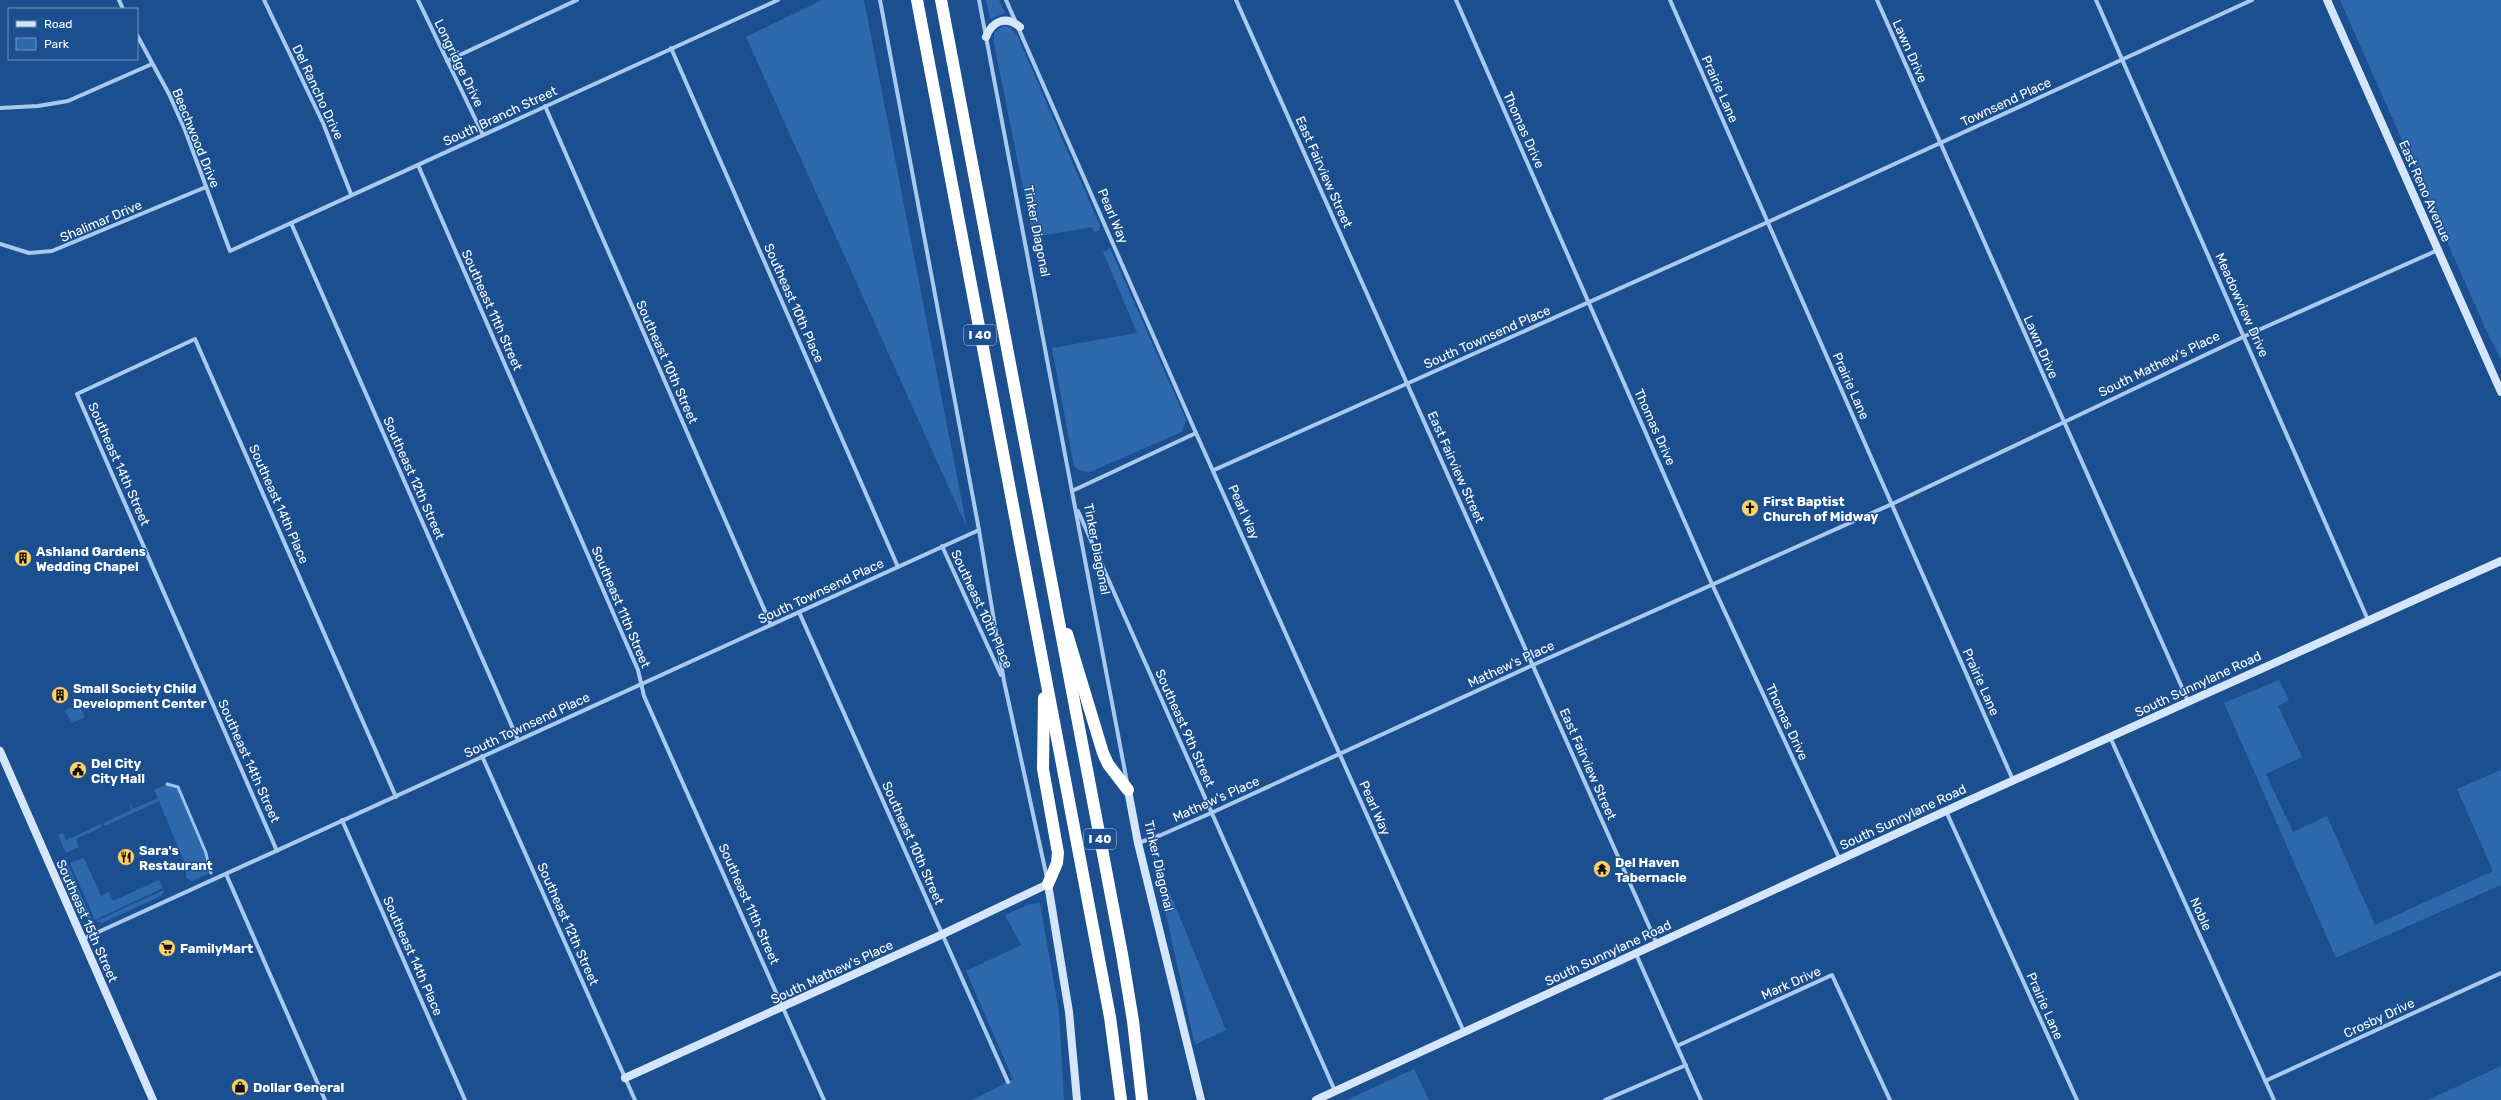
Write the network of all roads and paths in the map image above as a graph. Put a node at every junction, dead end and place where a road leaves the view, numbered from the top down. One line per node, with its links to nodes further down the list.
1 (264, 0): 30 (street, Del Rancho Drive)
2 (418, 0): 22 (street, Longridge Drive)
3 (577, 0): 22 (street)
4 (778, 0): 20 (street, South Branch Street)
5 (880, 0): 47 (street)
6 (917, 0): 57 (highway, I 40)
7 (941, 0): 51 (highway, I 40)
8 (980, 0): 19 (street, Tinker Diagonal)
9 (1006, 0): 17 (street, Pearl Way)
10 (1236, 0): 38 (street, East Fairview Street)
11 (1456, 0): 36 (street, Thomas Drive)
12 (1670, 0): 31 (street, Prairie Lane)
13 (1877, 0): 27 (street, Lawn Drive)
14 (2096, 0): 21 (street, Meadowview Drive)
15 (2252, 0): 21 (street, Townsend Place)
16 (2326, 0): 34 (main road, East Reno Avenue)
17 (1020, 27): 19 (main road); 42 (street, Pearl Way)
18 (138, 37): 23 (street, Beechwood Drive)
19 (986, 37): 44 (street, Tinker Diagonal)
20 (671, 48): 24 (street, South Branch Street); 50 (street, Southeast 10th Place)
21 (2122, 58): 27 (street, Townsend Place); 37 (street, Meadowview Drive)
22 (447, 60): 26 (street, Longridge Drive)
23 (152, 64): 25 (street); 29 (street, Beechwood Drive)
24 (545, 106): 26 (street, South Branch Street); 55 (street, Southeast 10th Street)
25 (0, 108)
26 (482, 135): 28 (street, South Branch Street)
27 (1940, 144): 31 (street, Townsend Place); 41 (street, Lawn Drive)
28 (418, 166): 30 (street, South Branch Street); 59 (street, Southeast 11th Street)
29 (206, 187): 33 (street, Shalimar Drive); 35 (street, Beechwood Drive)
30 (351, 194): 32 (street, South Branch Street)
31 (1768, 222): 36 (street, South Townsend Place); 46 (street, Prairie Lane)
32 (291, 223): 35 (street, South Branch Street); 62 (street, Southeast 12th Street)
33 (0, 244)
34 (2438, 250): 37 (street, South Mathew's Place); 39 (main road, East Reno Avenue)
35 (230, 251)
36 (1590, 303): 38 (street, South Townsend Place); 52 (street, Thomas Drive)
37 (2245, 336): 41 (street, South Mathew's Place); 54 (street, Meadowview Drive)
38 (1408, 382): 43 (street, South Townsend Place); 56 (street, East Fairview Street)
39 (2501, 392)
40 (77, 394): 69 (street, Southeast 14th Place); 74 (street, Southeast 14th Street)
41 (2064, 423): 46 (street, South Mathew's Place); 60 (street, Lawn Drive)
42 (1196, 433): 43 (street, Pearl Way); 44 (street)
43 (1214, 470): 64 (street, Pearl Way)
44 (1072, 491): 45 (street, Tinker Diagonal)
45 (1075, 504): 68 (street, Tinker Diagonal); 71 (street, Southeast 9th Street)
46 (1892, 504): 52 (street, Mathew's Place); 67 (street, Prairie Lane)
47 (979, 530): 48 (street, South Townsend Place); 58 (street)
48 (942, 546): 50 (street, South Townsend Place); 58 (street, Southeast 10th Place)
49 (2501, 561): 54 (main road, South Sunnylane Road)
50 (898, 567): 53 (street, South Townsend Place)
51 (1050, 579): 68 (highway); 99 (highway, I 40)
52 (1712, 584): 56 (street, Mathew's Place); 75 (street, Thomas Drive)
53 (799, 612): 55 (street, South Townsend Place); 78 (street, Southeast 10th Street)
54 (2368, 620): 60 (main road, South Sunnylane Road)
55 (771, 625): 59 (street, South Townsend Place)
56 (1533, 665): 64 (street, Mathew's Place); 80 (street, East Fairview Street)
57 (1044, 670): 77 (highway); 98 (highway, I 40)
58 (1004, 681): 77 (street)
59 (642, 684): 62 (street, South Townsend Place); 83 (street, Southeast 11th Street)
60 (2188, 701): 61 (main road, South Sunnylane Road)
61 (2110, 737): 67 (main road, South Sunnylane Road); 88 (street, Noble)
62 (518, 740): 65 (street, South Townsend Place)
63 (0, 751): 66 (main road, Southeast 15th Street)
64 (1340, 753): 71 (street, Mathew's Place); 84 (street, Pearl Way)
65 (482, 756): 69 (street, South Townsend Place); 87 (street, Southeast 12th Street)
66 (3, 765): 79 (main road, Southeast 15th Street)
67 (2013, 780): 70 (main road, South Sunnylane Road)
68 (1128, 790): 73 (main road, Tinker Diagonal)
69 (396, 797): 72 (street, South Townsend Place)
70 (1946, 811): 75 (main road, South Sunnylane Road); 105 (street, Prairie Lane)
71 (1212, 813): 73 (street, Mathew's Place); 90 (street, Southeast 9th Street)
72 (342, 820): 74 (street, South Townsend Place); 94 (street, Southeast 14th Place)
73 (1138, 843): 100 (main road, Tinker Diagonal)
74 (277, 851): 76 (street, South Townsend Place)
75 (1840, 860): 80 (main road, South Sunnylane Road)
76 (226, 874): 79 (street, South Townsend Place); 93 (street)
77 (1048, 884): 78 (main road, South Mathew's Place); 97 (main road)
78 (943, 934): 83 (main road, South Mathew's Place); 89 (street, Southeast 10th Street)
79 (82, 939): 92 (main road, Southeast 15th Street)
80 (1657, 944): 81 (main road, South Sunnylane Road)
81 (1636, 953): 84 (main road, South Sunnylane Road); 85 (street)
82 (2501, 973): 88 (street, Crosby Drive)
83 (784, 1007): 87 (main road, South Mathew's Place); 96 (street, Southeast 11th Street)
84 (1464, 1032): 90 (main road, South Sunnylane Road)
85 (1677, 1046): 86 (street); 104 (street, Mark Drive)
86 (1686, 1065): 102 (street); 103 (street)
87 (625, 1078): 95 (street, Southeast 12th Street)
88 (2265, 1081): 106 (street, Noble)
89 (1008, 1082)
90 (1335, 1091): 91 (main road, South Sunnylane Road)
91 (1326, 1098): 101 (main road, South Sunnylane Road)
92 (153, 1100)
93 (325, 1100)
94 (465, 1100)
95 (635, 1100)
96 (824, 1100)
97 (1077, 1100)
98 (1121, 1100)
99 (1142, 1100)
100 (1201, 1100)
101 (1316, 1100)
102 (1605, 1100)
103 (1702, 1100)
104 (1890, 1100)
105 (2077, 1100)
106 (2274, 1100)

